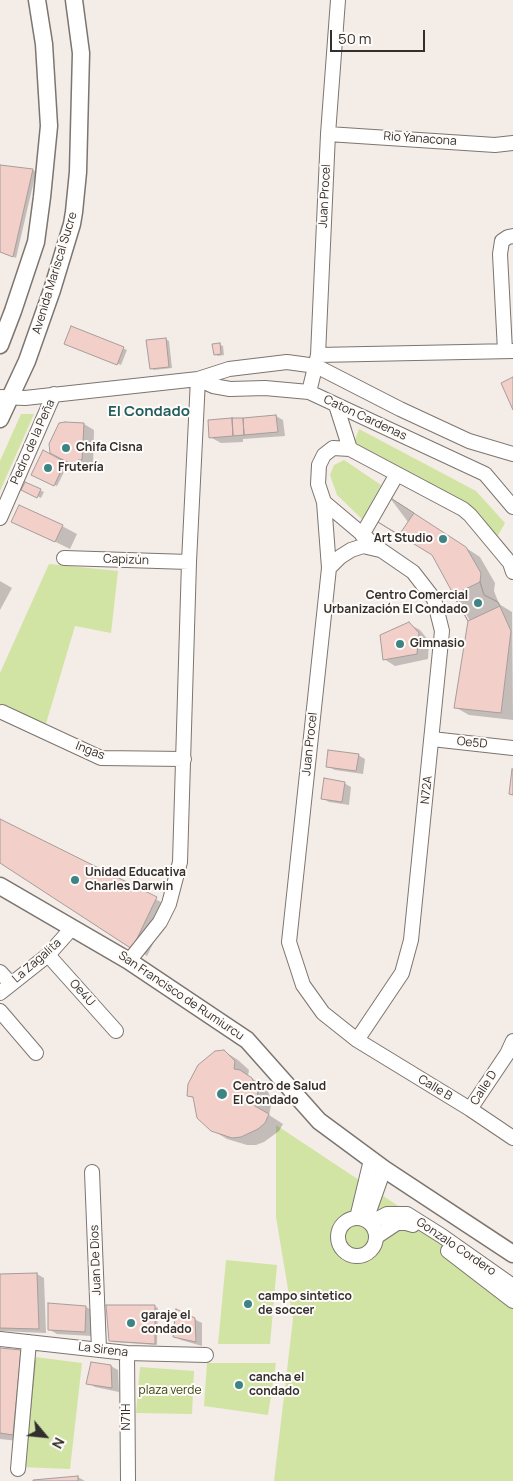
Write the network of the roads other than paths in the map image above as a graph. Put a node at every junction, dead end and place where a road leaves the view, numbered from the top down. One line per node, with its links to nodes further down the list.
1 (37, 0): 7 (main road)
2 (74, 0): 13 (main road, Avenida Mariscal Sucre)
3 (338, 0): 4 (street, Juan Procel)
4 (328, 134): 5 (street, Rio Yanacona); 9 (street, Juan Procel)
5 (513, 143)
6 (513, 236): 8 (street)
7 (0, 345)
8 (509, 351): 9 (street, Caton Cardenas)
9 (317, 360): 10 (street, Caton Cardenas); 11 (street, Juan Procel); 15 (street, Caton Cardenas)
10 (198, 378): 11 (street, Caton Cardenas); 12 (street, Caton Cardenas); 29 (street)
11 (309, 392): 14 (street, Caton Cardenas)
12 (54, 394): 13 (street, Caton Cardenas); 25 (street, Pedro de la Peña)
13 (5, 397): 16 (main road, Avenida Mariscal Sucre)
14 (336, 405): 17 (street, Caton Cardenas); 19 (street)
15 (400, 410): 17 (street); 18 (street, Caton Cardenas)
16 (0, 419)
17 (390, 430): 21 (street, Caton Cardenas)
18 (460, 437): 20 (street, Caton Cardenas); 21 (street)
19 (350, 449): 22 (street); 23 (street, Juan Procel)
20 (513, 454)
21 (450, 458): 24 (street, Caton Cardenas)
22 (397, 474): 26 (street); 30 (street)
23 (324, 502): 26 (street, N72A); 31 (street, Juan Procel)
24 (513, 507)
25 (0, 518)
26 (362, 535): 27 (street, N72A)
27 (381, 550): 31 (street, N72A); 33 (street, N72A)
28 (64, 558): 29 (street, Capizún)
29 (189, 562): 35 (street)
30 (512, 564)
31 (329, 568): 45 (street, Juan Procel)
32 (2, 712): 35 (street, Ingas)
33 (432, 739): 34 (street, Oe5D); 45 (street, N72A)
34 (513, 748)
35 (184, 759): 39 (street)
36 (0, 886): 37 (main road, San Francisco de Rumiurcu)
37 (72, 928): 38 (street, La Zagalita); 39 (main road, San Francisco de Rumiurcu)
38 (48, 954): 41 (street, La Zagalita); 44 (street, Oe4U)
39 (129, 961): 50 (main road, San Francisco de Rumiurcu)
40 (0, 972): 41 (street)
41 (11, 984): 42 (street, La Zagalita)
42 (0, 993)
43 (0, 1011): 47 (street)
44 (116, 1031)
45 (357, 1040): 48 (street, Calle B)
46 (513, 1041): 48 (street, Calle D)
47 (36, 1053)
48 (470, 1110): 49 (street, Calle B)
49 (513, 1138)
50 (377, 1165): 52 (street); 54 (main road, San Francisco de Rumiurcu)
51 (92, 1172): 59 (street, Juan De Dios)
52 (364, 1221): 53 (street); 53 (street); 55 (street, Gonzalo Cordero)
53 (376, 1237): 56 (street, Gonzalo Cordero)
54 (513, 1254)
55 (513, 1286)
56 (513, 1301)
57 (0, 1339): 58 (street, La Sirena)
58 (29, 1342): 59 (street, La Sirena); 62 (street)
59 (99, 1349): 60 (street, La Sirena)
60 (127, 1353): 61 (street, La Sirena); 63 (street, N71H)
61 (206, 1355)
62 (18, 1470)
63 (128, 1481)

